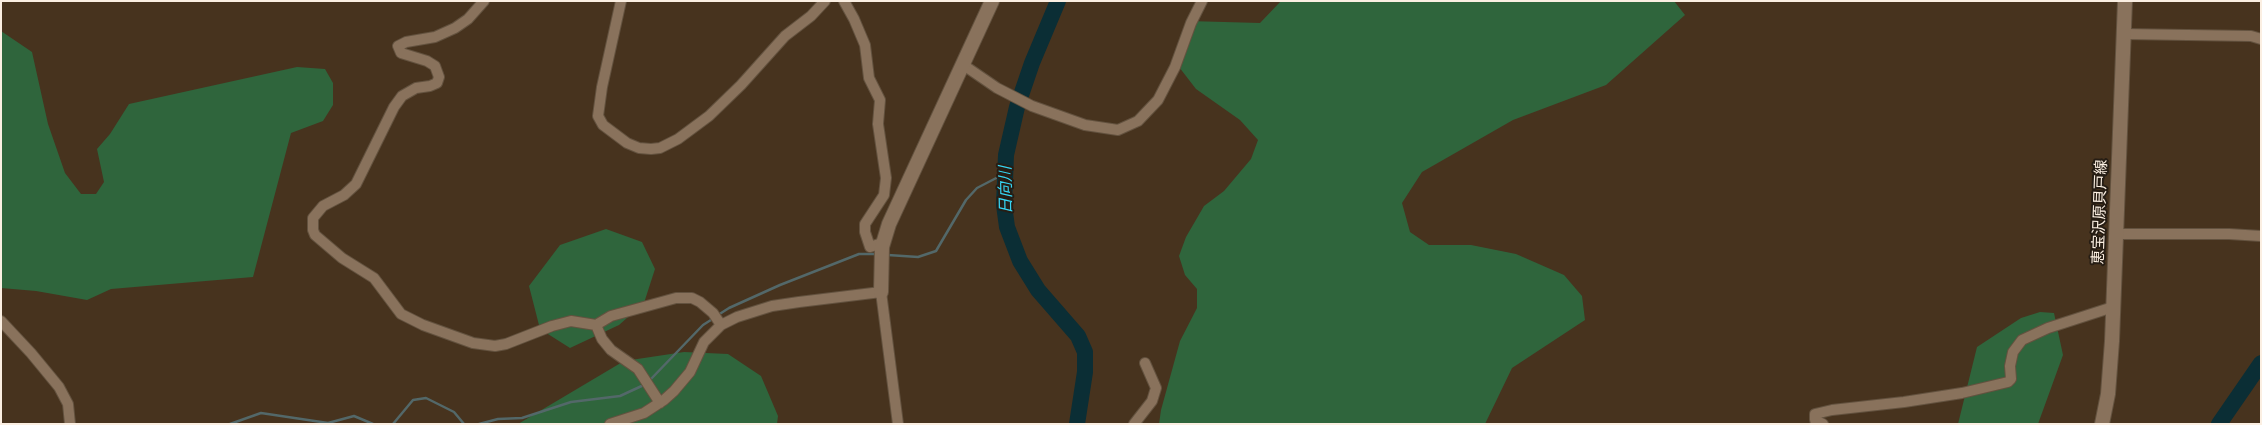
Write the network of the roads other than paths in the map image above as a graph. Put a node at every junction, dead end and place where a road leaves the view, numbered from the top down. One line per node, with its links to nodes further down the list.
1 (484, 1): 17 (street)
2 (621, 1): 3 (street)
3 (825, 1)
4 (844, 1): 13 (street)
5 (992, 1): 10 (main road)
6 (1202, 1): 10 (street)
7 (2125, 1): 8 (main road, 恵宝沢原貝戸線)
8 (2124, 34): 9 (street); 11 (main road, 恵宝沢原貝戸線)
9 (2261, 39)
10 (962, 64): 13 (main road)
11 (2115, 234): 12 (street); 15 (main road, 恵宝沢原貝戸線)
12 (2261, 236)
13 (882, 249): 14 (main road)
14 (882, 292): 18 (street); 23 (street)
15 (2113, 307): 25 (street); 26 (main road, 恵宝沢原貝戸線)
16 (1, 321): 21 (street)
17 (596, 325): 18 (street); 20 (street)
18 (721, 325): 20 (street)
19 (1145, 363): 24 (street)
20 (660, 403): 22 (street)
21 (70, 424)
22 (610, 424)
23 (898, 424)
24 (1134, 424)
25 (1823, 424)
26 (2102, 424)

